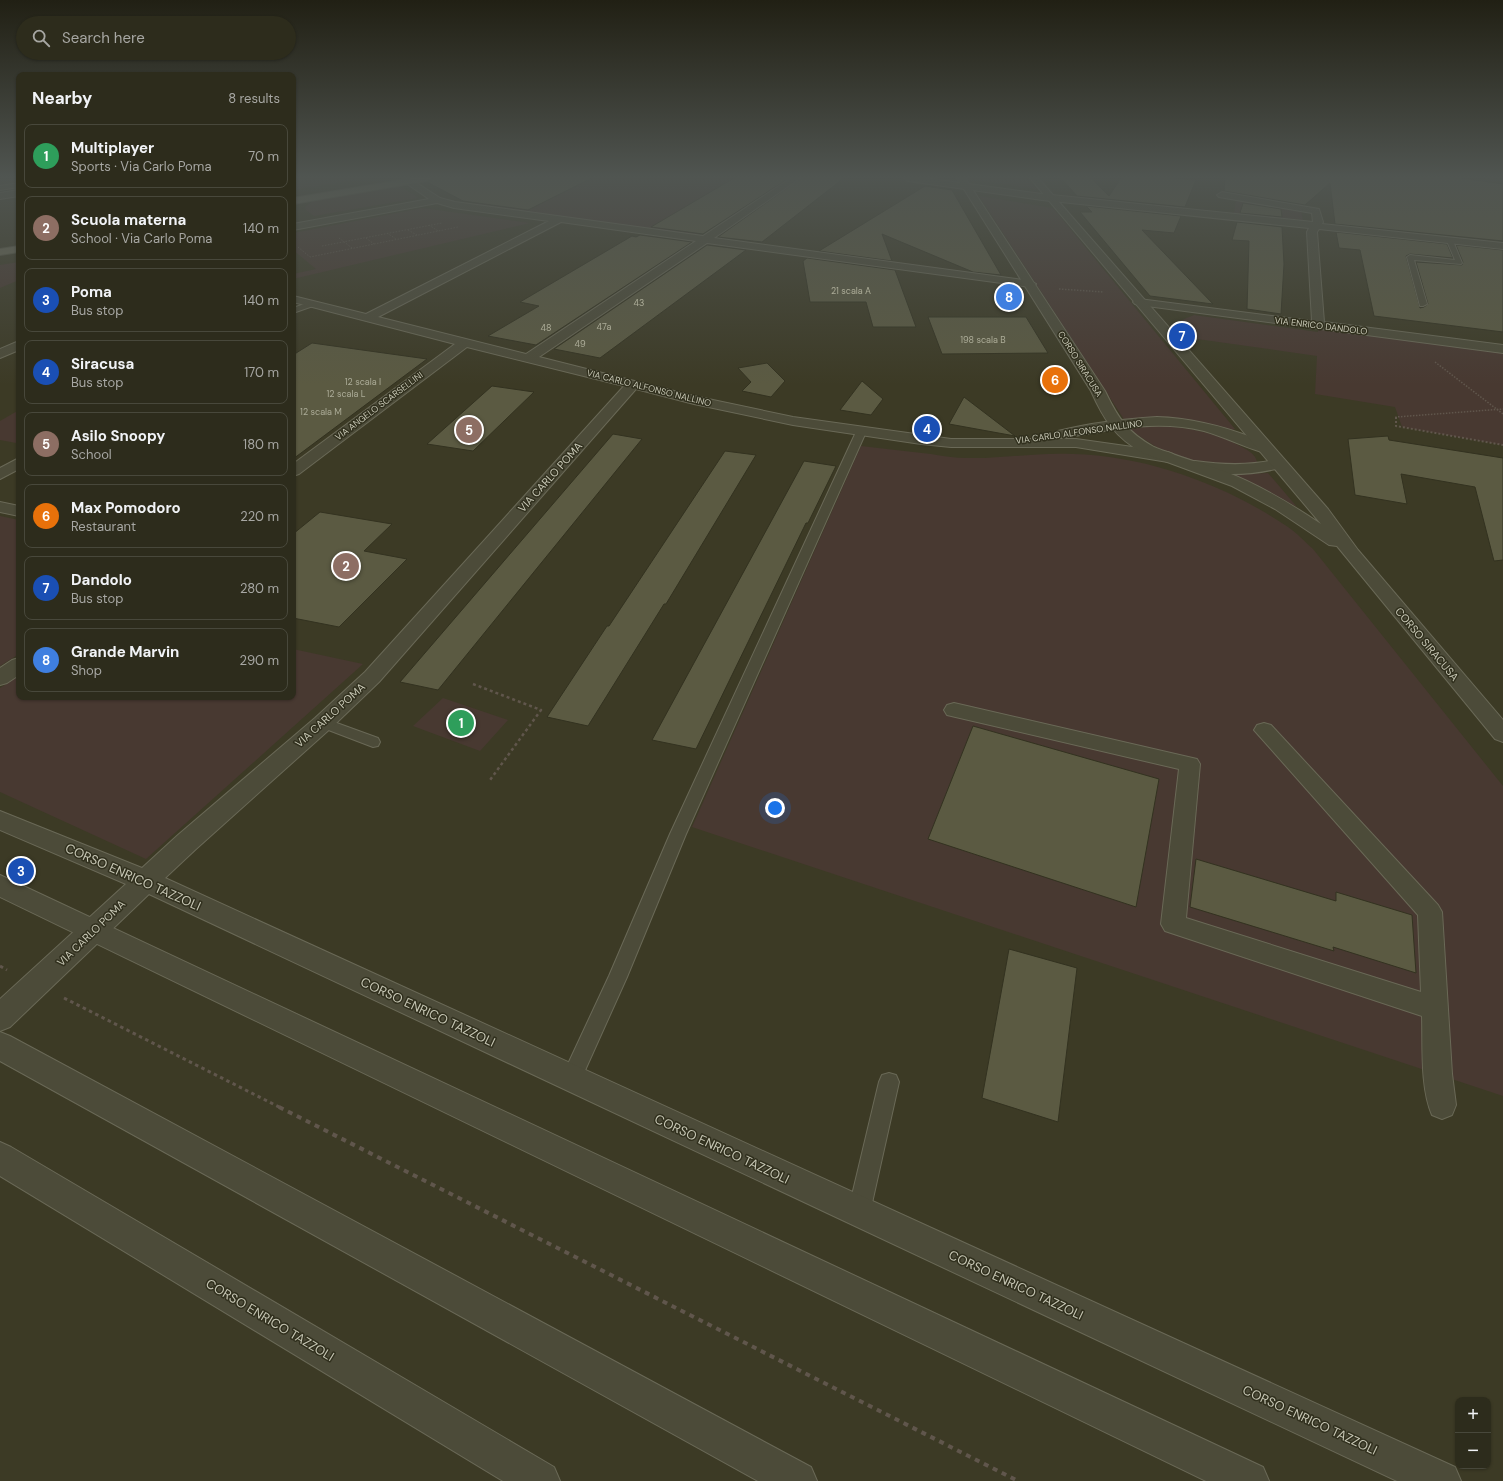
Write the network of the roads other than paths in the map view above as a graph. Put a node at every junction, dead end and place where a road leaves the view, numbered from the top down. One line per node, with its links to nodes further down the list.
1 (505, 247): 16 (street)
2 (693, 247): 22 (street)
3 (755, 247): 10 (street)
4 (1006, 247): 10 (street, CORSO SIRACUSA)
5 (1093, 247): 11 (street, CORSO SIRACUSA)
6 (1313, 247): 17 (street)
7 (1453, 247): 14 (lane)
8 (16, 249): 9 (main road)
9 (0, 252)
10 (1032, 286): 24 (street, CORSO SIRACUSA)
11 (1136, 298): 17 (street, VIA ENRICO DANDOLO); 27 (street, CORSO SIRACUSA)
12 (296, 300): 13 (street, VIA CARLO ALFONSO NALLINO)
13 (310, 304): 15 (lane); 16 (street, VIA CARLO ALFONSO NALLINO)
14 (1423, 304)
15 (296, 310)
16 (367, 318): 18 (street, VIA CARLO ALFONSO NALLINO)
17 (1318, 325): 20 (street, VIA ENRICO DANDOLO)
18 (465, 342): 22 (street, VIA CARLO ALFONSO NALLINO); 32 (street, VIA ANGELO SCARSELLINI)
19 (16, 346): 21 (street)
20 (1503, 349)
21 (0, 353)
22 (529, 358): 23 (street, VIA CARLO ALFONSO NALLINO)
23 (633, 384): 25 (street, VIA CARLO ALFONSO NALLINO); 40 (street, VIA CARLO POMA)
24 (1115, 426): 26 (street, VIA CARLO ALFONSO NALLINO); 27 (street, VIA CARLO ALFONSO NALLINO); 28 (street, CORSO SIRACUSA)
25 (861, 432): 26 (street, VIA CARLO ALFONSO NALLINO); 51 (lane)
26 (1010, 442): 28 (street, VIA CARLO ALFONSO NALLINO)
27 (1265, 448): 29 (street, CORSO SIRACUSA)
28 (1168, 457): 31 (street, CORSO SIRACUSA)
29 (1279, 464): 31 (street); 36 (street, CORSO SIRACUSA)
30 (16, 465): 33 (street)
31 (1195, 466): 36 (street, CORSO SIRACUSA)
32 (296, 469)
33 (0, 474)
34 (0, 507): 35 (street)
35 (16, 510)
36 (1352, 554): 42 (street, CORSO SIRACUSA)
37 (16, 667): 38 (street)
38 (0, 678)
39 (954, 710): 48 (street)
40 (323, 723): 43 (lane); 45 (street, VIA CARLO POMA)
41 (1264, 730): 48 (street)
42 (1503, 734)
43 (373, 742)
44 (0, 820): 45 (street, CORSO ENRICO TAZZOLI)
45 (146, 881): 47 (street, VIA CARLO POMA); 51 (street, CORSO ENRICO TAZZOLI)
46 (0, 885): 47 (street)
47 (94, 931): 49 (street, VIA CARLO POMA); 58 (street)
48 (1435, 1008): 53 (street)
49 (0, 1018)
50 (0, 1046): 57 (street)
51 (571, 1079): 55 (street, CORSO ENRICO TAZZOLI)
52 (889, 1082): 55 (lane)
53 (1442, 1105)
54 (0, 1158): 56 (street, CORSO ENRICO TAZZOLI)
55 (859, 1212): 59 (street, CORSO ENRICO TAZZOLI)
56 (540, 1481)
57 (797, 1481)
58 (1249, 1481)
59 (1441, 1481)

